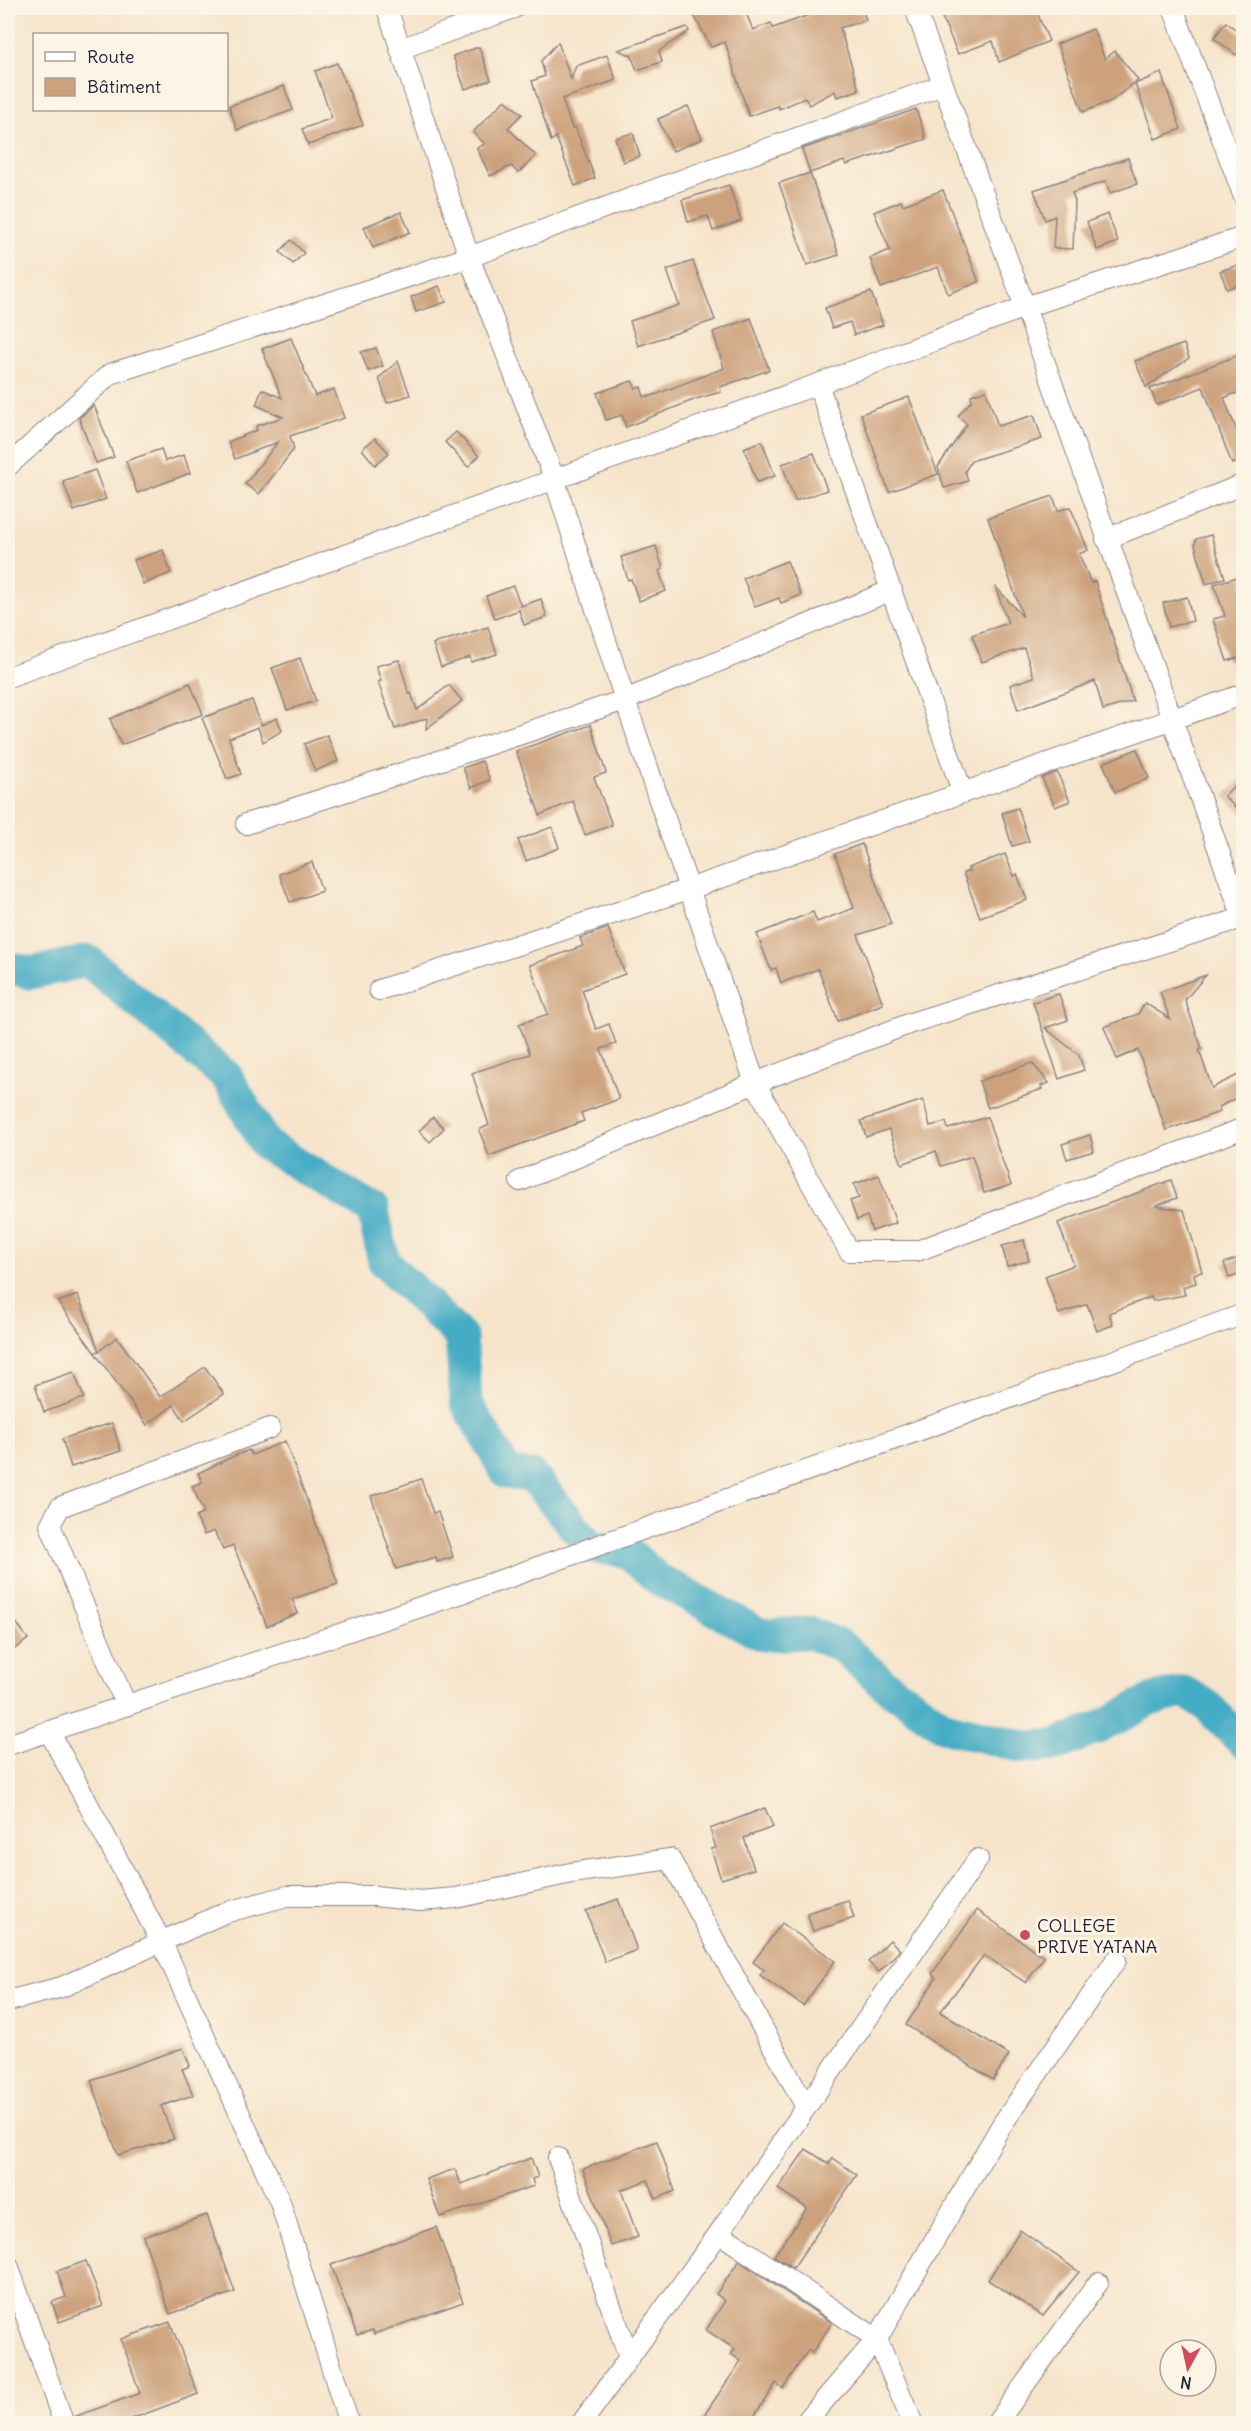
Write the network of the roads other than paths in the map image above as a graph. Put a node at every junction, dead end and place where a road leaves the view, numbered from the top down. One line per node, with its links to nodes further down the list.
1 (387, 8): 5 (street)
2 (514, 8): 5 (street)
3 (915, 8): 6 (street)
4 (1173, 8): 7 (street)
5 (400, 49): 9 (street)
6 (943, 85): 9 (street); 10 (street)
7 (1244, 197)
8 (1244, 237): 10 (street)
9 (469, 257): 12 (street); 13 (street)
10 (1025, 307): 11 (street); 15 (street)
11 (818, 384): 13 (street); 16 (street)
12 (8, 466)
13 (554, 478): 17 (street); 19 (street)
14 (1244, 484): 15 (street)
15 (1106, 539): 20 (street)
16 (892, 590): 19 (street); 21 (street)
17 (8, 677)
18 (1244, 694): 20 (street)
19 (625, 700): 22 (street); 23 (street)
20 (1170, 720): 21 (street); 24 (street)
21 (962, 791): 23 (street)
22 (246, 824)
23 (689, 889): 25 (street); 26 (street)
24 (1243, 920): 26 (street)
25 (380, 990)
26 (755, 1083): 27 (street); 28 (street)
27 (1244, 1128)
28 (520, 1181)
29 (1244, 1314): 31 (street)
30 (270, 1428): 31 (street)
31 (126, 1705): 32 (street)
32 (49, 1731): 33 (street); 35 (street)
33 (8, 1745)
34 (978, 1859): 38 (street)
35 (162, 1943): 37 (street); 38 (street); 47 (street)
36 (1116, 1960): 44 (street)
37 (8, 2001)
38 (806, 2107): 40 (street)
39 (558, 2158): 45 (street)
40 (719, 2233): 44 (street); 45 (street)
41 (8, 2265): 43 (street)
42 (1098, 2283): 51 (street)
43 (13, 2299): 46 (street)
44 (877, 2339): 49 (street); 50 (street)
45 (628, 2357): 48 (street)
46 (64, 2424)
47 (349, 2424)
48 (581, 2424)
49 (804, 2424)
50 (913, 2424)
51 (996, 2424)

